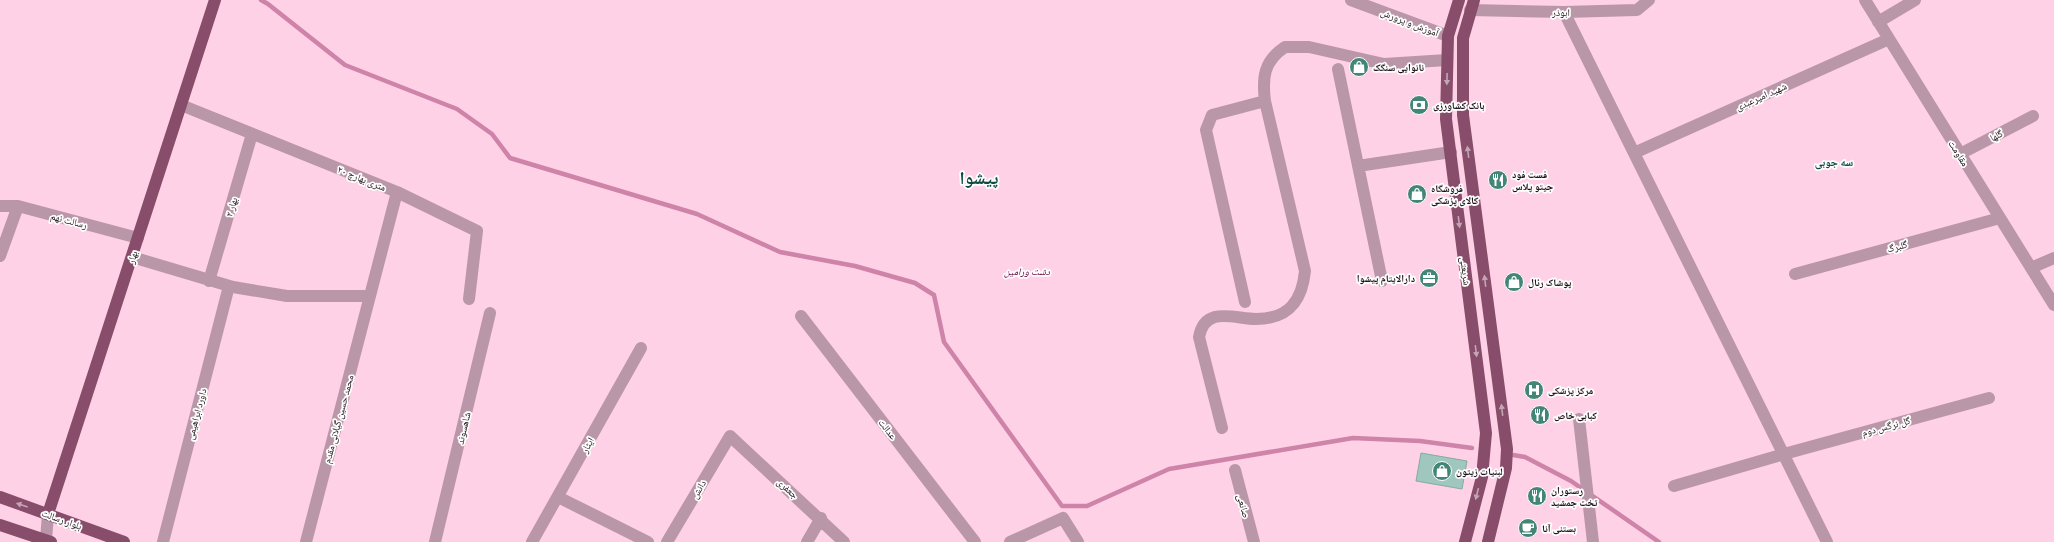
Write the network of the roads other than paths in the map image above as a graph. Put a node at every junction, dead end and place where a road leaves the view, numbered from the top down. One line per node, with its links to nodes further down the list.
1 (215, 0): 15 (main road, بهار)
2 (1351, 0): 10 (street, آموزش و پرورش)
3 (1459, 0): 10 (main road, شریعتی)
4 (1649, 0): 8 (street, ابوذر)
5 (1865, 0): 9 (street, مقاومت)
6 (1915, 0): 9 (street)
7 (1472, 5): 8 (street, ابوذر); 69 (main road, شریعتی, one-way to 7)
8 (1564, 12): 19 (street)
9 (1878, 22): 11 (street, مقاومت)
10 (1448, 36): 12 (main road, شریعتی)
11 (1889, 39): 19 (street, شهید امیرعبدی); 20 (street, مقاومت)
12 (1447, 60): 14 (street); 18 (main road, شریعتی, one-way to 18)
13 (1338, 69): 21 (street)
14 (1264, 101): 37 (street); 44 (street)
15 (181, 105): 17 (street, ۲۰ متری بهارچ); 26 (main road, بهار)
16 (2032, 116): 20 (street, گلها)
17 (252, 134): 22 (street, ۲۰ متری بهارچ); 32 (street, بهار ۲)
18 (1450, 152): 21 (street); 68 (main road, شریعتی, one-way to 68)
19 (1634, 153): 46 (street)
20 (1960, 154): 25 (street, مقاومت)
21 (1358, 166): 33 (street)
22 (397, 192): 35 (street, محمد حسین گیلانی مقدم); 36 (street, ۲۰ متری بهارچ)
23 (0, 206): 24 (street, رسالت نهم)
24 (18, 206): 26 (street, رسالت نهم); 27 (street)
25 (2000, 218): 30 (street, مقاومت); 31 (street, گلبرگ)
26 (138, 238): 28 (main road, بهار)
27 (0, 256)
28 (132, 257): 32 (street); 51 (main road, بهار)
29 (2054, 258): 30 (street)
30 (2031, 268): 38 (street, مقاومت)
31 (1795, 274)
32 (209, 281): 34 (street)
33 (1382, 281)
34 (229, 286): 35 (street); 56 (street, داورد ابراهیمی)
35 (370, 296): 57 (street, محمد حسین گیلانی مقدم)
36 (469, 299)
37 (1245, 302)
38 (2054, 306)
39 (490, 313): 58 (street, شاهسوند)
40 (802, 316): 64 (street, عدالت)
41 (641, 348): 50 (street, ایثار)
42 (1989, 398): 46 (street, گل نرگس دوم)
43 (1579, 419): 70 (street)
44 (1222, 428)
45 (730, 436): 52 (street, جعفری); 61 (street, دانش)
46 (1784, 454): 48 (street, گل نرگس دوم); 71 (street)
47 (1235, 470): 67 (street, صانعی)
48 (1674, 486)
49 (0, 497): 51 (main road, بلوار رسالت, one-way to 49)
50 (558, 497): 59 (street, ایثار); 60 (street)
51 (48, 514): 54 (street); 55 (main road, بلوار رسالت)
52 (820, 518): 62 (street); 63 (street, جعفری)
53 (0, 525): 54 (main road)
54 (48, 541)
55 (124, 542)
56 (163, 542)
57 (306, 542)
58 (435, 542)
59 (532, 542)
60 (648, 542)
61 (666, 542)
62 (807, 542)
63 (844, 542)
64 (975, 542)
65 (1010, 542): 66 (street)
66 (1078, 542)
67 (1254, 542)
68 (1465, 542)
69 (1488, 542)
70 (1593, 542)
71 (1827, 542)

